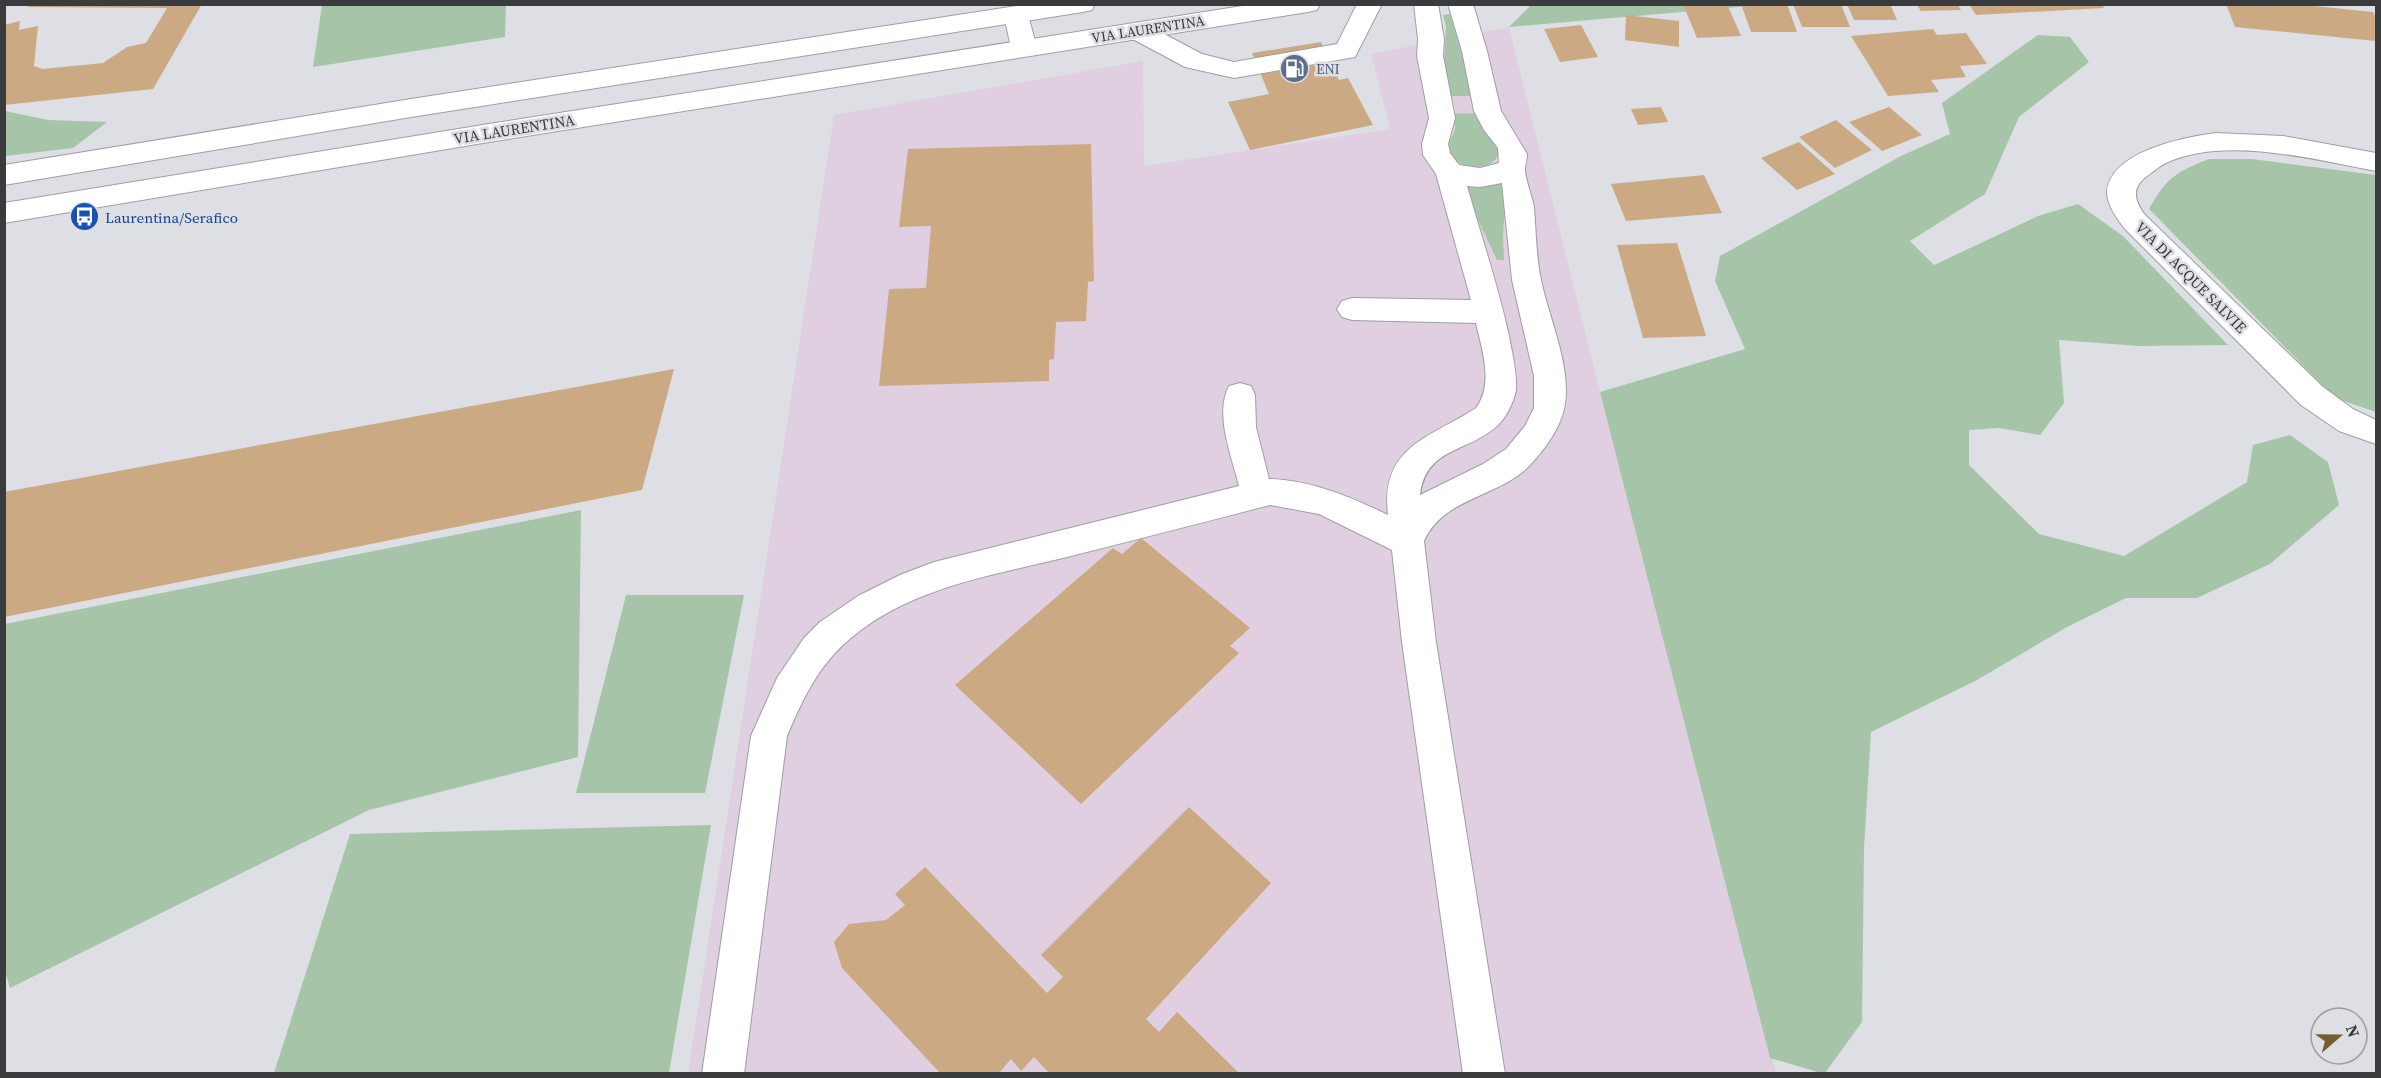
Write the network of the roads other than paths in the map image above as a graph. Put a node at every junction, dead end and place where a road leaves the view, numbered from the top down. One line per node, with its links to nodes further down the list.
1 (1083, 4): 6 (main road)
2 (1308, 4): 7 (main road, VIA LAURENTINA)
3 (1370, 4): 7 (main road)
4 (1426, 4): 11 (main road)
5 (1460, 4): 10 (main road)
6 (1016, 15): 8 (main road); 12 (main road)
7 (1138, 31): 8 (main road, VIA LAURENTINA)
8 (1024, 48): 13 (main road, VIA LAURENTINA)
9 (2376, 162): 17 (main road, VIA DI ACQUE SALVIE)
10 (1510, 169): 11 (main road); 19 (main road)
11 (1449, 172): 15 (main road)
12 (4, 175)
13 (4, 213)
14 (1352, 309): 15 (main road)
15 (1489, 312): 19 (main road)
16 (1240, 395): 18 (main road)
17 (2376, 432)
18 (1257, 494): 19 (main road); 20 (main road)
19 (1407, 542): 21 (main road)
20 (723, 1074)
21 (1484, 1074)

